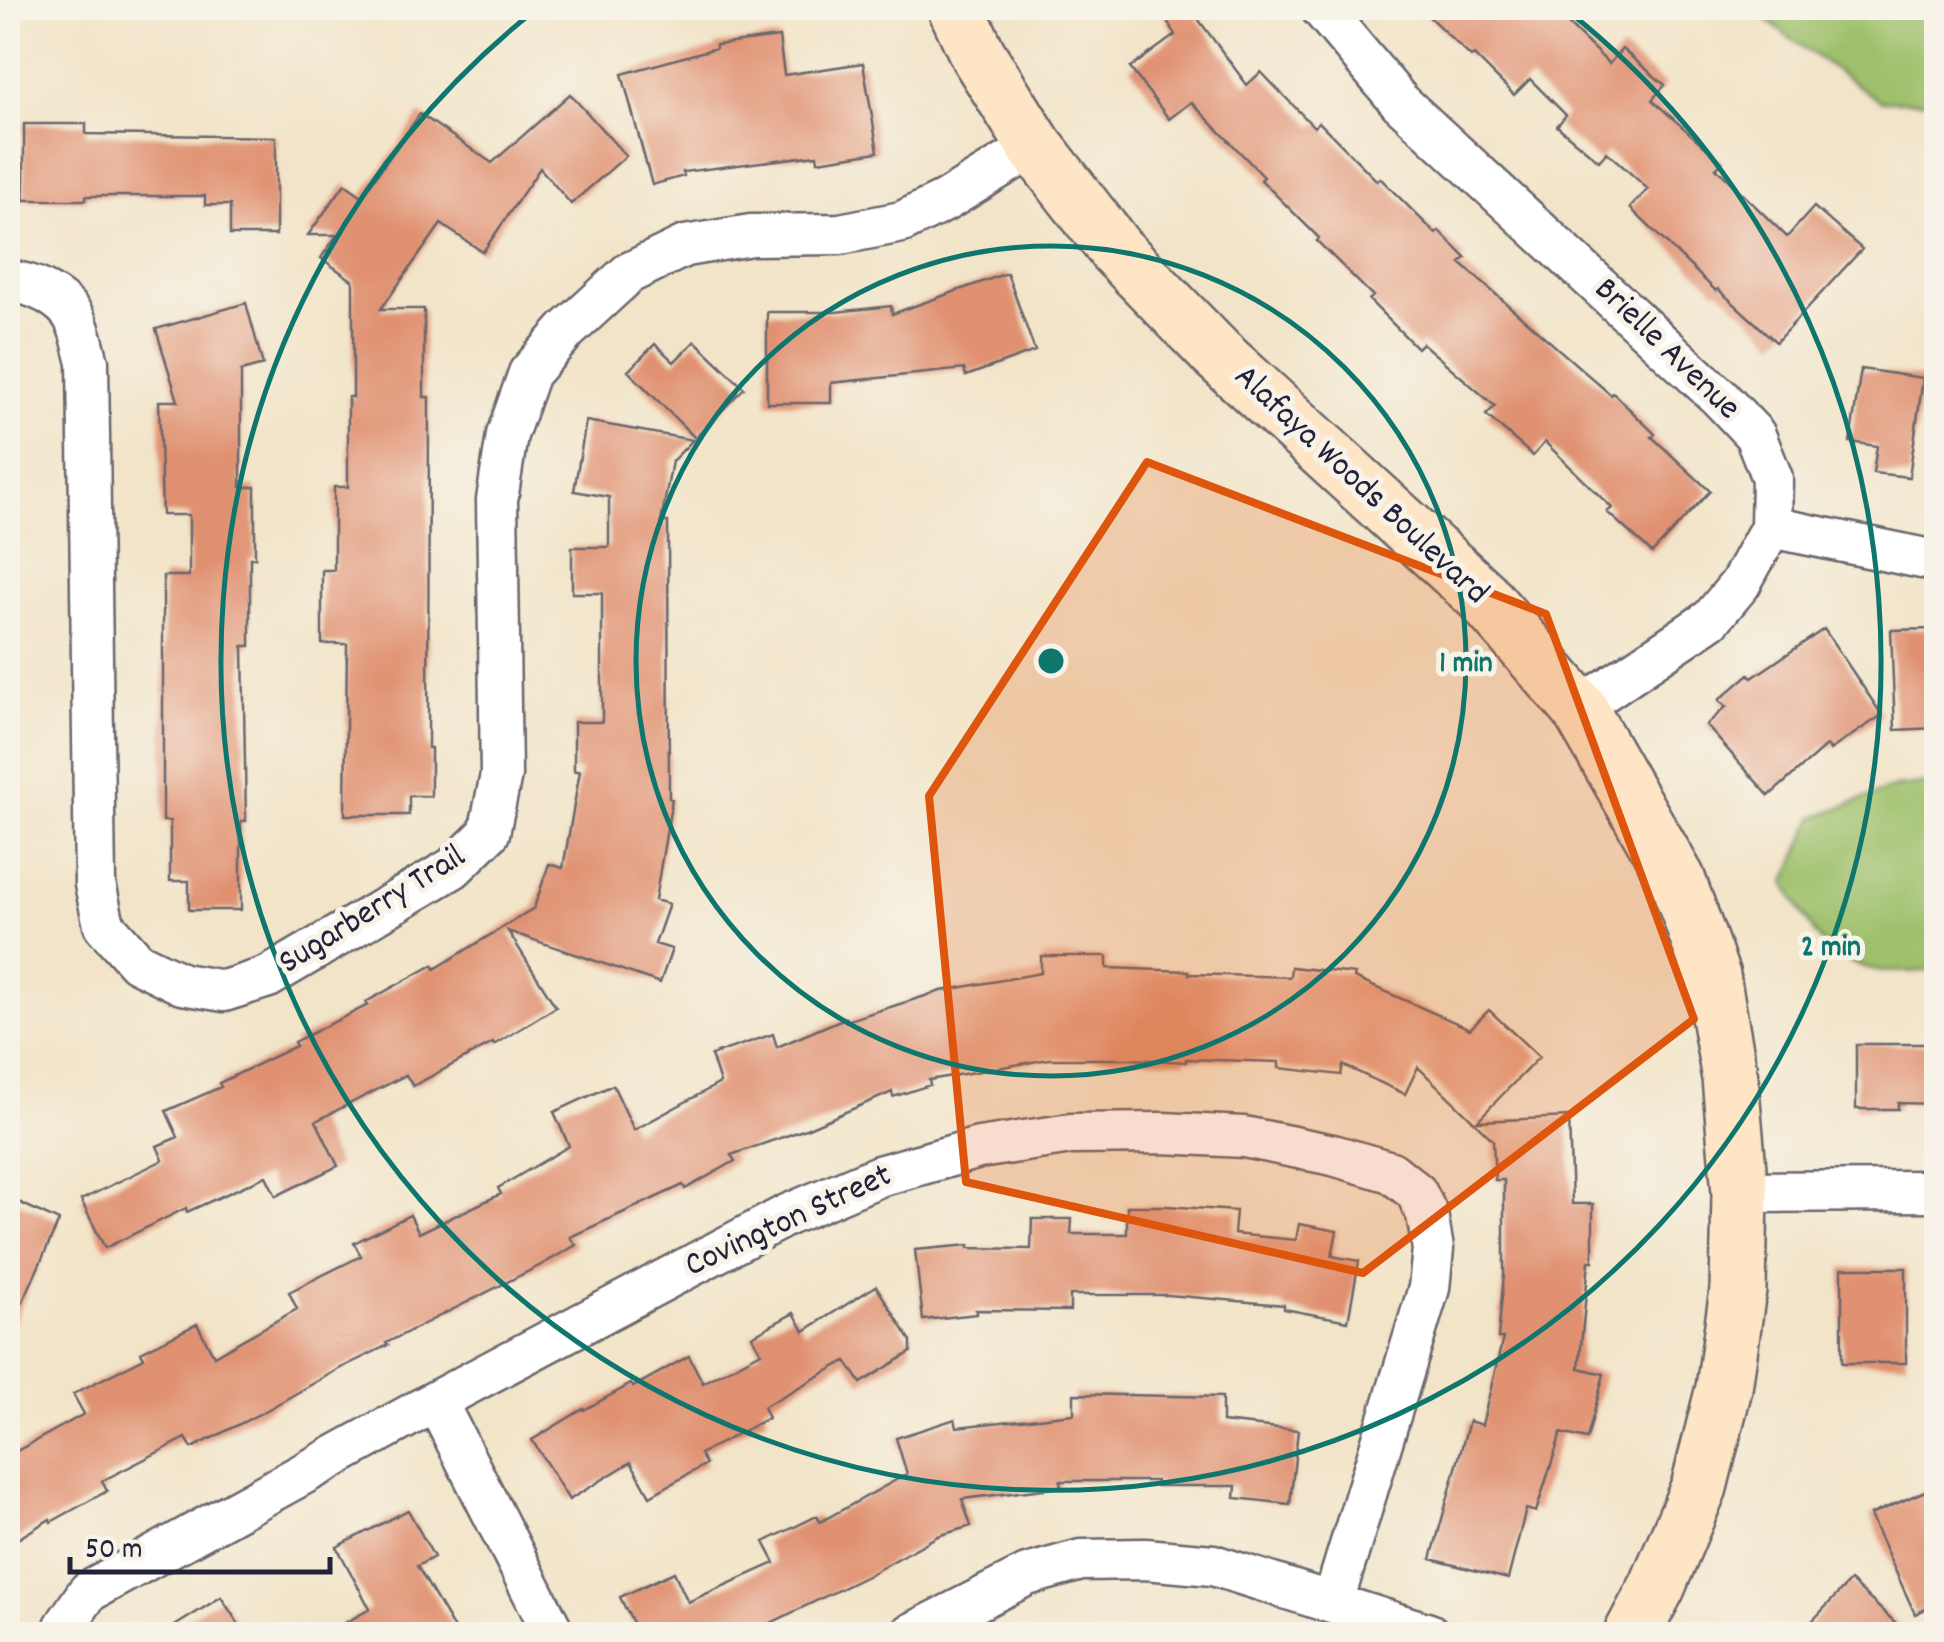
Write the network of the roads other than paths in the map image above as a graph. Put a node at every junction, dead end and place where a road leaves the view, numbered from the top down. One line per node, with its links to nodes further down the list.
1 (956, 8): 3 (street, Alafaya Woods Boulevard)
2 (1321, 8): 5 (street, Brielle Avenue)
3 (1035, 146): 4 (street, Sugarberry Trail); 7 (street, Alafaya Woods Boulevard)
4 (8, 282)
5 (1771, 527): 6 (street); 7 (street, Brielle Avenue)
6 (1936, 561)
7 (1579, 708): 9 (street, Alafaya Woods Boulevard)
8 (1936, 1190): 9 (street)
9 (1740, 1192): 16 (street, Alafaya Woods Boulevard)
10 (436, 1400): 11 (street, Covington Street); 12 (street, Covington Street); 13 (street)
11 (1333, 1602): 14 (street); 15 (street)
12 (65, 1634)
13 (554, 1634)
14 (911, 1634)
15 (1428, 1634)
16 (1632, 1634)

